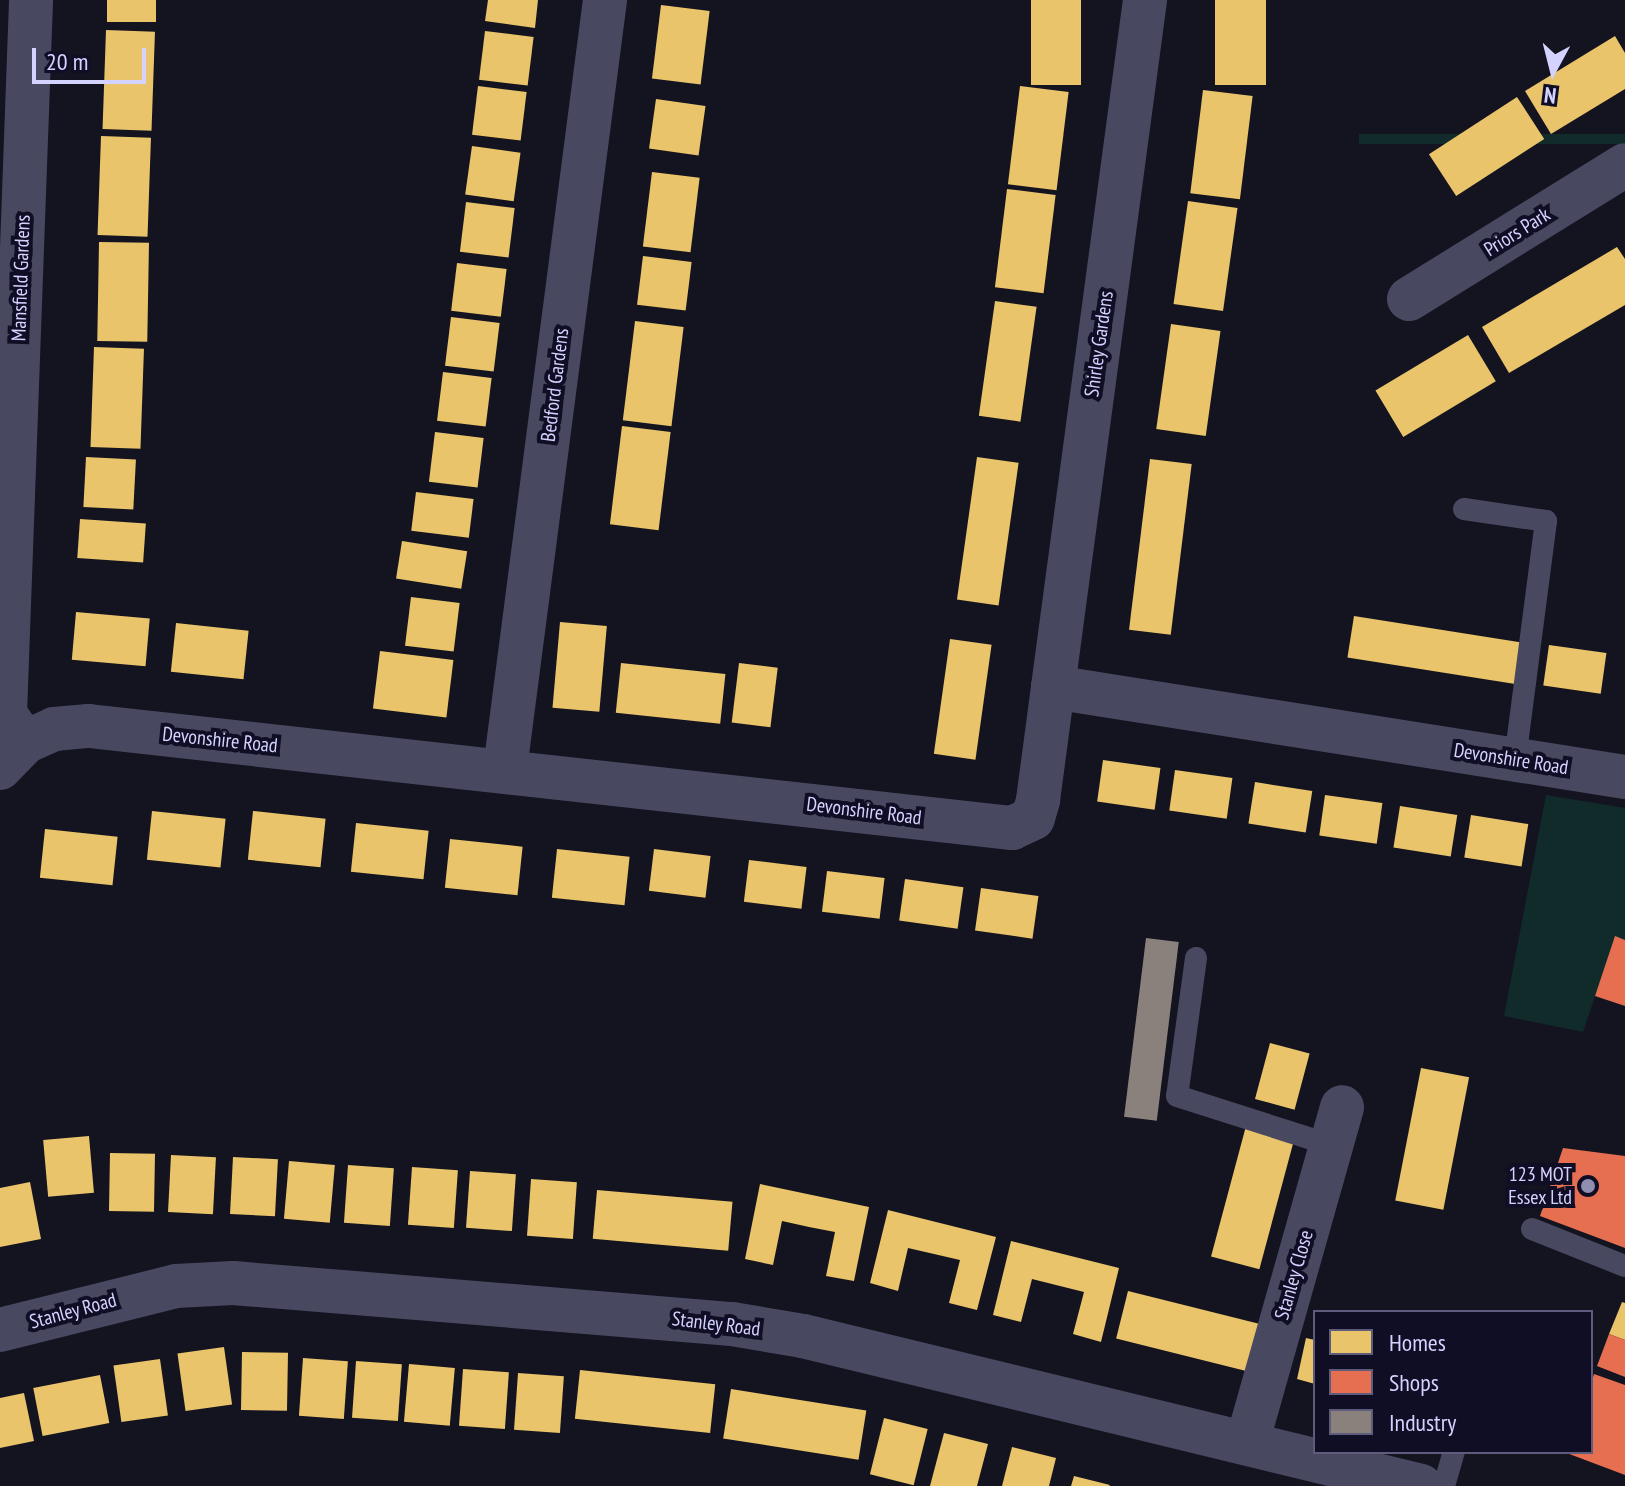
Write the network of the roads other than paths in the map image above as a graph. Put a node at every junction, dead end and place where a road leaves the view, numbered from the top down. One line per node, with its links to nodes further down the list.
1 (31, 0): 8 (street, Mansfield Gardens)
2 (605, 0): 10 (street, Bedford Gardens)
3 (1145, 0): 7 (street, Shirley Gardens)
4 (1625, 165): 5 (street, Priors Park)
5 (1409, 299)
6 (1464, 509): 9 (lane)
7 (1053, 687): 9 (street, Devonshire Road); 10 (street, Devonshire Road)
8 (12, 755): 10 (street, Devonshire Road)
9 (1515, 760): 11 (street, Devonshire Road)
10 (505, 769)
11 (1625, 777)
12 (1196, 958): 13 (lane)
13 (1336, 1126): 17 (street, Stanley Close)
14 (1532, 1229): 15 (lane)
15 (1625, 1266)
16 (0, 1330): 17 (street, Stanley Road)
17 (1247, 1443): 19 (street, Stanley Road)
18 (1453, 1454): 20 (lane)
19 (1421, 1486)
20 (1444, 1486)

